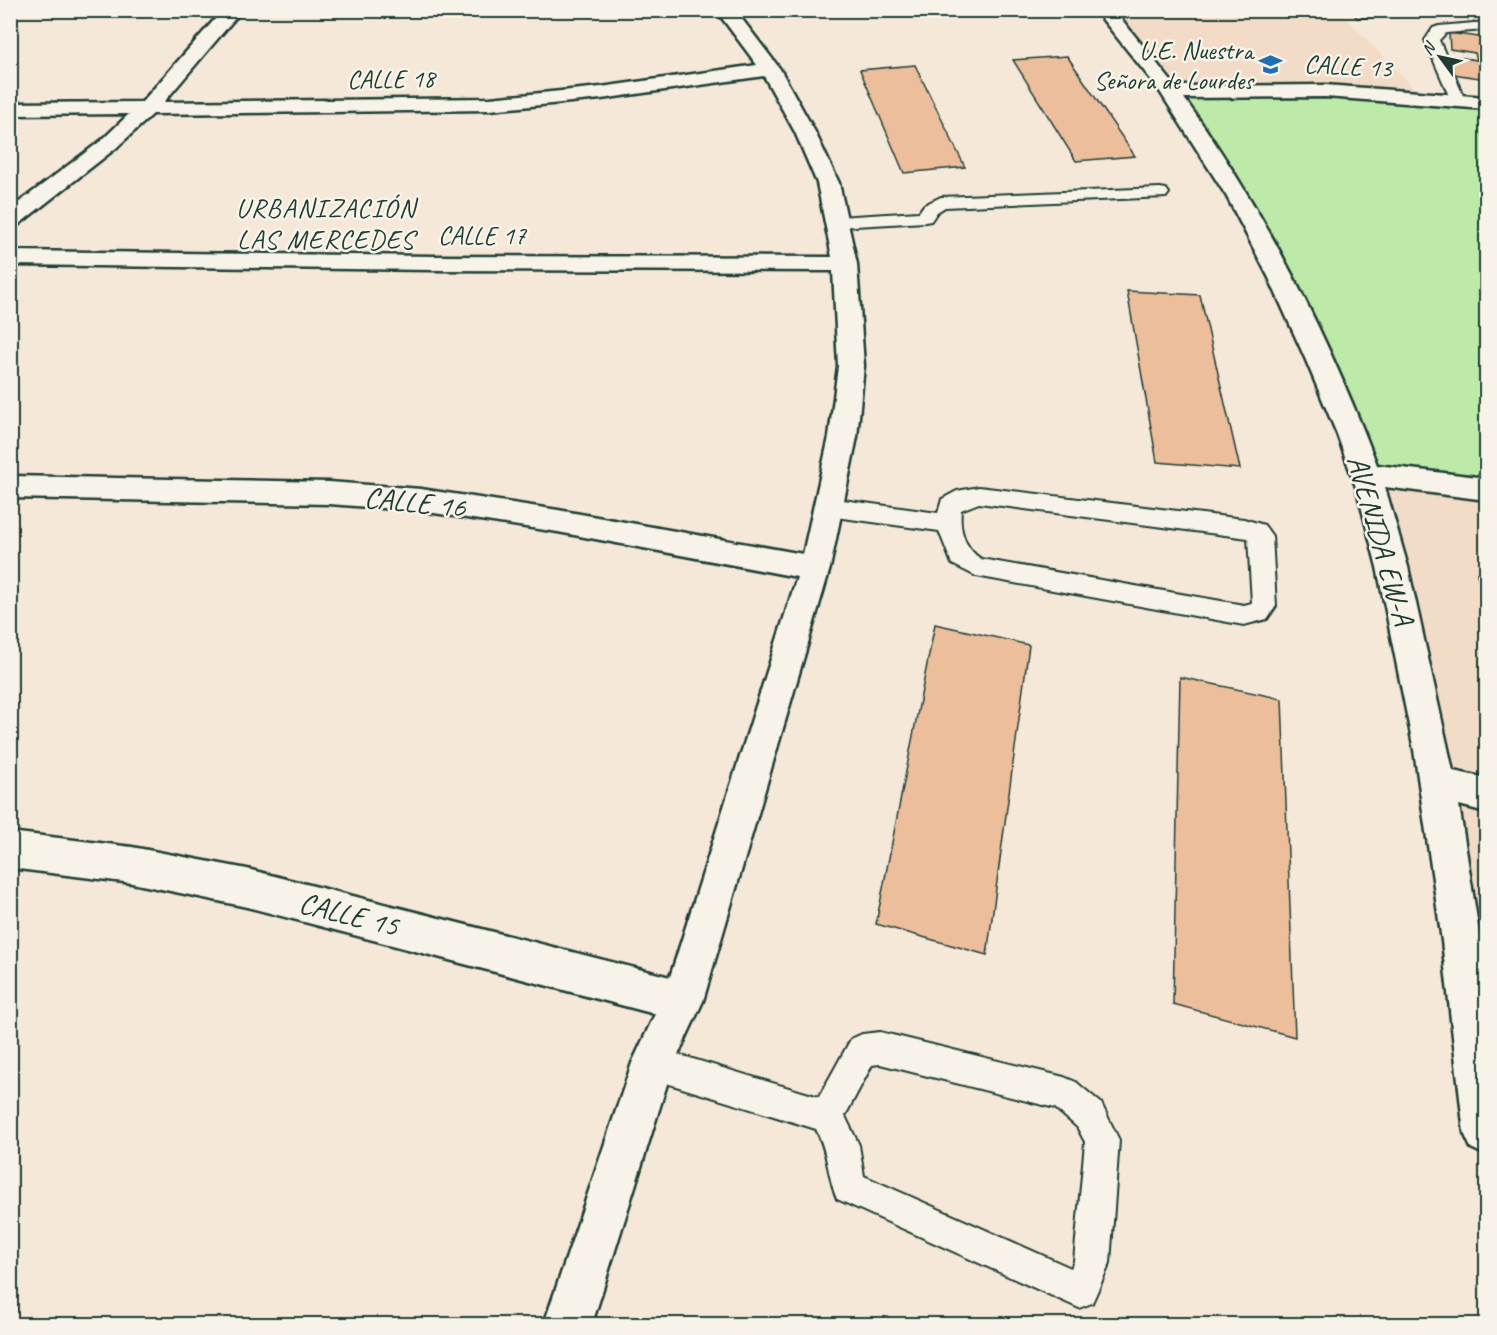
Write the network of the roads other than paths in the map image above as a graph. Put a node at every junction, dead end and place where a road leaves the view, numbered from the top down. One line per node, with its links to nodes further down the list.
1 (233, 10): 9 (street)
2 (725, 10): 5 (street)
3 (1104, 10): 6 (street, AVENIDA EW-A)
4 (1486, 26): 7 (lane)
5 (770, 69): 9 (street, CALLE 18); 13 (street)
6 (1171, 92): 7 (street, CALLE 13); 16 (street, AVENIDA EW-A)
7 (1457, 100): 8 (street, CALLE 13)
8 (1486, 103)
9 (148, 108): 10 (street, CALLE 18); 12 (street)
10 (10, 109)
11 (1160, 193): 13 (lane)
12 (10, 220)
13 (838, 222): 15 (street)
14 (10, 258): 15 (street, CALLE 17)
15 (845, 264): 19 (street)
16 (1366, 474): 18 (street); 22 (street, AVENIDA EW-A)
17 (10, 487): 21 (street, CALLE 16)
18 (1486, 489)
19 (828, 507): 20 (lane); 21 (street)
20 (948, 524): 20 (lane)
21 (814, 568): 25 (street)
22 (1439, 784): 23 (street); 28 (street, AVENIDA EW-A)
23 (1486, 795)
24 (10, 850): 25 (street, CALLE 15)
25 (683, 1001): 26 (street)
26 (652, 1063): 27 (lane); 29 (street)
27 (827, 1116): 27 (lane)
28 (1486, 1133)
29 (568, 1324)

